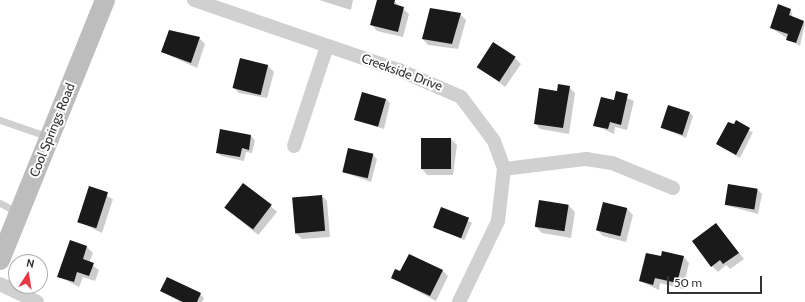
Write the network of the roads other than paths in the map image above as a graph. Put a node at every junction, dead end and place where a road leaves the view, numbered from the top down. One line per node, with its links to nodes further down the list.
1 (105, 0): 5 (street, Cool Springs Road)
2 (194, 0): 3 (street, Creekside Drive)
3 (327, 46): 6 (street); 7 (street, Creekside Drive)
4 (0, 120): 5 (lane)
5 (50, 138): 10 (street, Cool Springs Road)
6 (294, 146)
7 (504, 169): 8 (street); 14 (street, Creekside Drive)
8 (673, 188)
9 (0, 202): 10 (lane)
10 (19, 212): 11 (street, Cool Springs Road)
11 (0, 260)
12 (0, 284): 13 (street)
13 (37, 302)
14 (459, 302)

